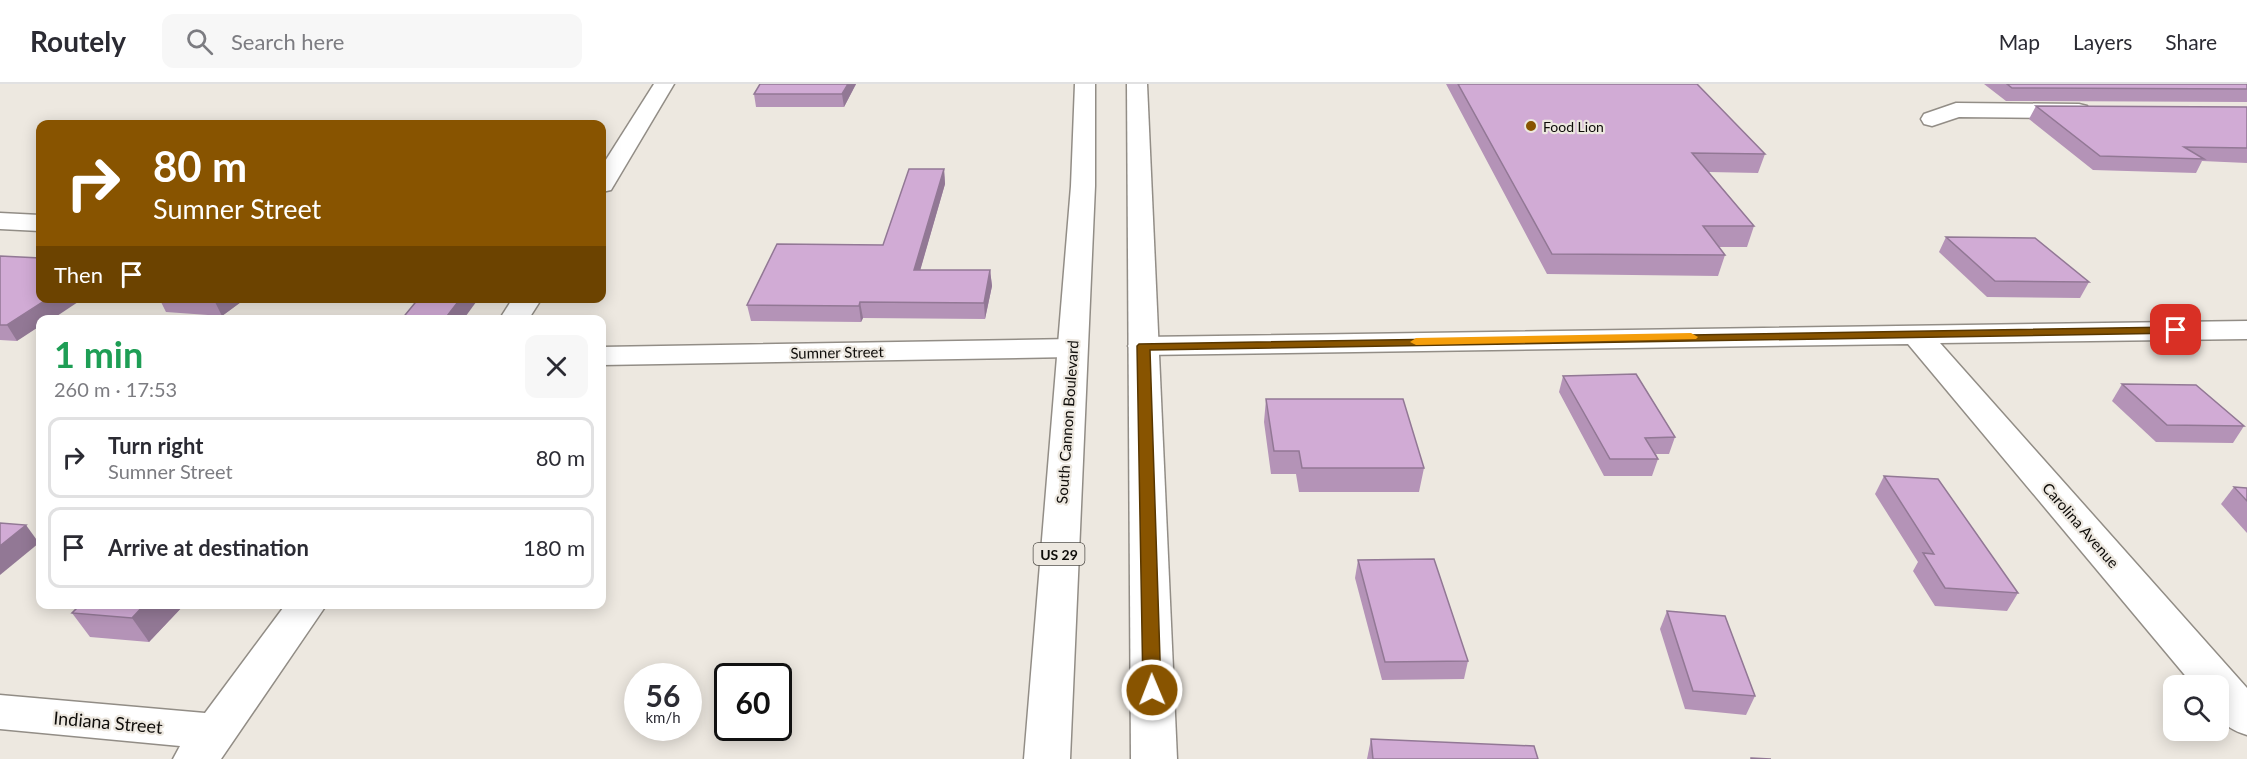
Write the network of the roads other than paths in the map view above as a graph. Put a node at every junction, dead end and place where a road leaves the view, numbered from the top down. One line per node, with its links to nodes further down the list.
1 (664, 84): 6 (street)
2 (1085, 84): 12 (street, South Cannon Boulevard / US 29)
3 (1137, 84): 11 (street)
4 (2096, 111): 5 (street)
5 (1932, 119)
6 (606, 178)
7 (0, 221): 8 (street)
8 (36, 223)
9 (2247, 330): 10 (street)
10 (1915, 333): 11 (street); 16 (street, Carolina Avenue)
11 (1143, 346): 19 (street)
12 (1072, 348): 13 (street, Sumner Street); 18 (street, South Cannon Boulevard / US 29)
13 (606, 356)
14 (304, 609): 17 (street)
15 (0, 712): 17 (street, Indiana Street)
16 (2247, 718)
17 (206, 746)
18 (1047, 759)
19 (1154, 759)

